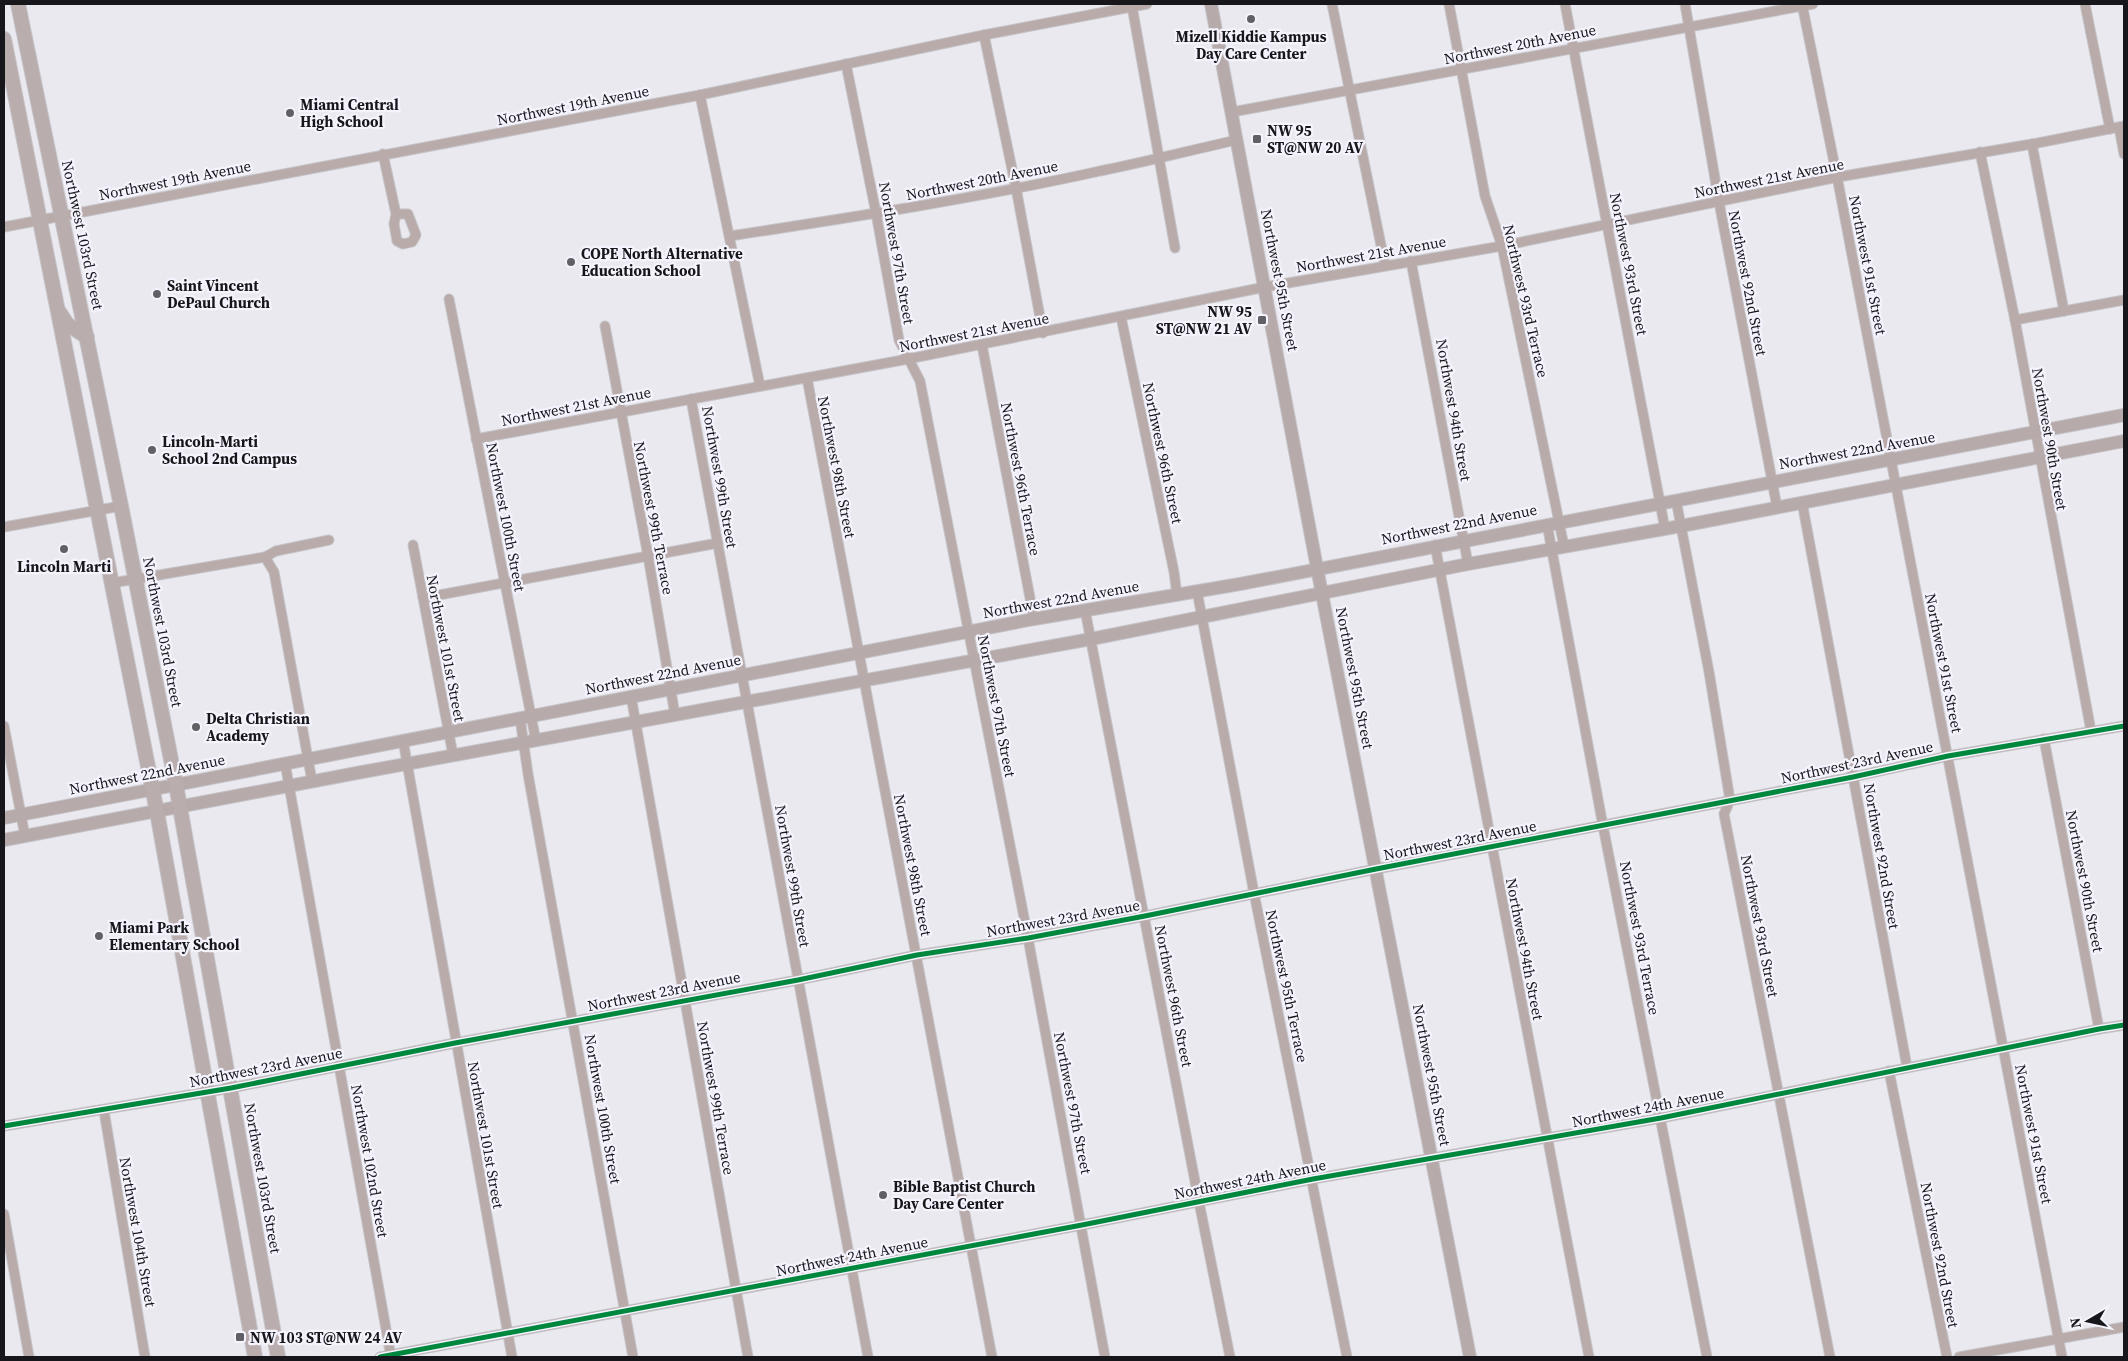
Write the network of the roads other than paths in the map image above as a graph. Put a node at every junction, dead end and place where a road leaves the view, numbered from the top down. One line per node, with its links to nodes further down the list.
1 (18, 4): 33 (main road, Northwest 103rd Street)
2 (1147, 4): 11 (street, Northwest 19th Avenue)
3 (1211, 4): 20 (main road, Northwest 95th Street)
4 (1332, 4): 18 (street)
5 (1449, 4): 17 (street, Northwest 93rd Terrace)
6 (1565, 4): 15 (street, Northwest 93rd Street)
7 (1685, 4): 12 (street, Northwest 92nd Street)
8 (1813, 4): 10 (street, Northwest 20th Avenue)
9 (2085, 4): 21 (street)
10 (1802, 5): 12 (street, Northwest 20th Avenue); 28 (street, Northwest 91st Street)
11 (1132, 6): 13 (street, Northwest 19th Avenue); 27 (street)
12 (1690, 27): 15 (street, Northwest 20th Avenue); 30 (street, Northwest 92nd Street)
13 (984, 35): 16 (street, Northwest 19th Avenue); 29 (street)
14 (4, 39): 34 (main road)
15 (1574, 48): 17 (street, Northwest 20th Avenue); 35 (street, Northwest 93rd Street)
16 (846, 64): 19 (street, Northwest 19th Avenue); 31 (street, Northwest 97th Street)
17 (1461, 69): 18 (street, Northwest 20th Avenue); 38 (street, Northwest 93rd Terrace)
18 (1349, 90): 20 (street, Northwest 20th Avenue); 41 (street)
19 (700, 95): 25 (street, Northwest 19th Avenue); 37 (street)
20 (1232, 112): 22 (main road, Northwest 95th Street)
21 (2118, 127): 23 (street, Northwest 21st Avenue); 26 (street)
22 (1237, 140): 27 (street, Northwest 20th Avenue); 42 (main road, Northwest 95th Street)
23 (2032, 144): 24 (street, Northwest 21st Avenue); 46 (street)
24 (1980, 152): 28 (street, Northwest 21st Avenue); 48 (street, Northwest 90th Street)
25 (383, 154): 32 (street); 33 (street, Northwest 19th Avenue)
26 (2124, 154)
27 (1158, 157): 29 (street, Northwest 20th Avenue); 39 (street)
28 (1838, 177): 30 (street, Northwest 21st Avenue); 63 (street, Northwest 91st Street)
29 (1016, 188): 31 (street, Northwest 20th Avenue); 50 (street)
30 (1718, 202): 35 (street, Northwest 21st Avenue); 64 (street, Northwest 92nd Street)
31 (876, 213): 37 (street, Northwest 20th Avenue); 53 (street, Northwest 97th Street)
32 (396, 214)
33 (62, 216): 34 (street, Northwest 19th Avenue); 51 (main road, Northwest 103rd Street)
34 (39, 221): 36 (street, Northwest 19th Avenue); 45 (main road)
35 (1607, 224): 38 (street, Northwest 21st Avenue); 68 (street, Northwest 93rd Street)
36 (4, 227)
37 (730, 236): 55 (street)
38 (1502, 246): 40 (street, Northwest 21st Avenue); 72 (street, Northwest 93rd Terrace)
39 (1174, 248)
40 (1411, 261): 41 (street, Northwest 21st Avenue); 77 (street, Northwest 94th Street)
41 (1385, 265): 42 (street, Northwest 21st Avenue)
42 (1265, 287): 47 (street, Northwest 21st Avenue); 85 (main road, Northwest 95th Street)
43 (449, 299): 60 (street, Northwest 100th Street)
44 (2124, 300): 46 (street)
45 (55, 303): 51 (main road); 71 (main road)
46 (2064, 311): 48 (street)
47 (1121, 317): 50 (street, Northwest 21st Avenue); 92 (street, Northwest 96th Street)
48 (2015, 320): 59 (street, Northwest 90th Street)
49 (604, 326): 57 (street, Northwest 99th Terrace)
50 (1043, 333): 52 (street, Northwest 21st Avenue)
51 (87, 336): 69 (main road, Northwest 103rd Street)
52 (982, 345): 53 (street, Northwest 21st Avenue); 96 (street, Northwest 96th Terrace)
53 (908, 359): 54 (street, Northwest 21st Avenue); 97 (street, Northwest 97th Street)
54 (806, 378): 55 (street, Northwest 21st Avenue); 99 (street, Northwest 98th Street)
55 (760, 386): 56 (street, Northwest 21st Avenue)
56 (691, 399): 57 (street, Northwest 21st Avenue); 78 (street, Northwest 99th Street)
57 (620, 412): 60 (street, Northwest 21st Avenue); 82 (street, Northwest 99th Terrace)
58 (2124, 415): 59 (main road, Northwest 22nd Avenue)
59 (2034, 432): 62 (street, Northwest 90th Street); 63 (main road, Northwest 22nd Avenue)
60 (476, 439): 89 (street, Northwest 100th Street)
61 (2124, 441): 62 (main road)
62 (2039, 458): 65 (main road); 111 (street, Northwest 90th Street)
63 (1890, 459): 64 (main road, Northwest 22nd Avenue); 65 (street, Northwest 91st Street)
64 (1772, 481): 66 (main road, Northwest 22nd Avenue); 70 (street, Northwest 92nd Street)
65 (1896, 485): 67 (main road); 117 (street, Northwest 91st Street)
66 (1676, 500): 68 (main road, Northwest 22nd Avenue); 73 (street, Northwest 93rd Street)
67 (1802, 502): 70 (main road); 121 (street, Northwest 92nd Street)
68 (1660, 503): 72 (main road, Northwest 22nd Avenue); 75 (street, Northwest 93rd Street)
69 (121, 506): 71 (street); 87 (main road, Northwest 103rd Street)
70 (1777, 507): 73 (main road)
71 (97, 511): 74 (street); 88 (main road)
72 (1553, 523): 77 (main road, Northwest 22nd Avenue); 81 (street, Northwest 93rd Terrace)
73 (1681, 526): 75 (main road); 126 (street, Northwest 93rd Street)
74 (4, 527)
75 (1665, 529): 81 (main road)
76 (329, 540): 83 (street)
77 (1464, 540): 80 (main road, Northwest 22nd Avenue); 84 (street, Northwest 94th Street)
78 (718, 543): 82 (street); 101 (street, Northwest 99th Street)
79 (413, 545): 93 (street, Northwest 101st Street)
80 (1435, 546): 85 (main road, Northwest 22nd Avenue); 86 (street, Northwest 94th Street)
81 (1557, 548): 84 (main road); 131 (street, Northwest 93rd Terrace)
82 (648, 556): 89 (street); 103 (street, Northwest 99th Terrace)
83 (265, 557): 87 (street); 118 (street)
84 (1468, 564): 86 (main road)
85 (1317, 568): 90 (main road, Northwest 22nd Avenue); 91 (main road, Northwest 95th Street)
86 (1440, 569): 91 (main road); 134 (street, Northwest 94th Street)
87 (136, 579): 88 (street); 123 (main road, Northwest 103rd Street)
88 (112, 582): 125 (main road)
89 (504, 583): 93 (street); 107 (street, Northwest 100th Street)
90 (1197, 591): 92 (main road, Northwest 22nd Avenue); 95 (street, Northwest 95th Terrace)
91 (1322, 594): 95 (main road); 135 (main road, Northwest 95th Street)
92 (1177, 595): 94 (main road, Northwest 22nd Avenue)
93 (423, 598): 112 (street, Northwest 101st Street)
94 (1085, 610): 96 (main road, Northwest 22nd Avenue); 98 (street, Northwest 96th Street)
95 (1204, 617): 98 (main road); 136 (street, Northwest 95th Terrace)
96 (1034, 619): 97 (main road, Northwest 22nd Avenue)
97 (969, 632): 99 (main road, Northwest 22nd Avenue); 100 (street, Northwest 97th Street)
98 (1091, 639): 100 (main road); 137 (street, Northwest 96th Street)
99 (858, 653): 101 (main road, Northwest 22nd Avenue); 102 (street, Northwest 98th Street)
100 (974, 659): 102 (main road); 138 (street, Northwest 97th Street)
101 (742, 675): 103 (main road, Northwest 22nd Avenue); 105 (street, Northwest 99th Street)
102 (863, 681): 105 (main road); 139 (street, Northwest 98th Street)
103 (671, 689): 104 (main road, Northwest 22nd Avenue); 106 (street, Northwest 99th Terrace)
104 (631, 696): 107 (main road, Northwest 22nd Avenue); 108 (street, Northwest 99th Terrace)
105 (747, 702): 106 (main road); 140 (street, Northwest 99th Street)
106 (676, 715): 108 (main road)
107 (525, 717): 112 (main road, Northwest 22nd Avenue); 115 (street, Northwest 100th Street)
108 (636, 723): 115 (main road); 141 (street, Northwest 99th Terrace)
109 (4, 726): 129 (street)
110 (2124, 726): 111 (street, Northwest 23rd Avenue)
111 (2091, 731): 113 (street, Northwest 23rd Avenue)
112 (448, 732): 114 (main road, Northwest 22nd Avenue); 116 (street, Northwest 101st Street)
113 (2044, 739): 117 (street, Northwest 23rd Avenue); 144 (street, Northwest 90th Street)
114 (403, 740): 118 (main road, Northwest 22nd Avenue); 120 (street, Northwest 101st Street)
115 (530, 742): 116 (main road); 142 (street, Northwest 100th Street)
116 (453, 755): 120 (main road)
117 (1948, 756): 121 (street, Northwest 23rd Avenue); 146 (street, Northwest 91st Street)
118 (308, 758): 119 (main road, Northwest 22nd Avenue); 122 (street)
119 (285, 763): 123 (main road, Northwest 22nd Avenue); 124 (street, Northwest 102nd Street)
120 (407, 764): 122 (main road); 145 (street, Northwest 101st Street)
121 (1853, 777): 126 (street, Northwest 23rd Avenue); 148 (street, Northwest 92nd Street)
122 (312, 781): 124 (main road)
123 (176, 785): 125 (main road, Northwest 22nd Avenue); 127 (main road, Northwest 103rd Street)
124 (289, 786): 127 (main road); 147 (street, Northwest 102nd Street)
125 (153, 790): 128 (main road); 129 (main road, Northwest 22nd Avenue)
126 (1730, 800): 131 (street, Northwest 23rd Avenue); 152 (street, Northwest 93rd Street)
127 (180, 807): 128 (main road); 150 (main road, Northwest 103rd Street)
128 (157, 812): 132 (main road); 151 (main road)
129 (21, 815): 130 (main road, Northwest 22nd Avenue); 132 (street)
130 (4, 818)
131 (1603, 826): 134 (street, Northwest 23rd Avenue); 154 (street, Northwest 93rd Terrace)
132 (25, 836): 133 (main road)
133 (4, 840)
134 (1492, 846): 135 (street, Northwest 23rd Avenue); 156 (street, Northwest 94th Street)
135 (1376, 868): 136 (street, Northwest 23rd Avenue); 157 (main road, Northwest 95th Street)
136 (1254, 893): 137 (street, Northwest 23rd Avenue); 158 (street, Northwest 95th Terrace)
137 (1145, 916): 138 (street, Northwest 23rd Avenue); 159 (street, Northwest 96th Street)
138 (1028, 938): 139 (street, Northwest 23rd Avenue); 161 (street, Northwest 97th Street)
139 (917, 955): 140 (street, Northwest 23rd Avenue); 162 (street, Northwest 98th Street)
140 (798, 980): 141 (street, Northwest 23rd Avenue); 163 (street, Northwest 99th Street)
141 (684, 1000): 142 (street, Northwest 23rd Avenue); 164 (street, Northwest 99th Terrace)
142 (573, 1021): 145 (street, Northwest 23rd Avenue); 165 (street, Northwest 100th Street)
143 (2124, 1026): 144 (street, Northwest 24th Avenue)
144 (2099, 1028): 146 (street, Northwest 24th Avenue)
145 (455, 1043): 147 (street, Northwest 23rd Avenue); 167 (street, Northwest 101st Street)
146 (2003, 1048): 148 (street, Northwest 24th Avenue); 168 (street, Northwest 91st Street)
147 (339, 1066): 150 (street, Northwest 23rd Avenue); 169 (street, Northwest 102nd Street)
148 (1907, 1067): 149 (street, Northwest 24th Avenue)
149 (1889, 1070): 152 (street, Northwest 24th Avenue); 187 (street, Northwest 92nd Street)
150 (231, 1088): 151 (street, Northwest 23rd Avenue); 173 (main road, Northwest 103rd Street)
151 (208, 1092): 153 (street, Northwest 23rd Avenue); 172 (main road)
152 (1778, 1094): 154 (street, Northwest 24th Avenue); 186 (street, Northwest 93rd Street)
153 (104, 1111): 155 (street, Northwest 23rd Avenue); 171 (street, Northwest 104th Street)
154 (1661, 1118): 156 (street, Northwest 24th Avenue); 185 (street, Northwest 93rd Terrace)
155 (4, 1126)
156 (1548, 1138): 157 (street, Northwest 24th Avenue); 184 (street, Northwest 94th Street)
157 (1432, 1157): 158 (street, Northwest 24th Avenue); 183 (main road, Northwest 95th Street)
158 (1313, 1179): 159 (street, Northwest 24th Avenue); 182 (street, Northwest 95th Terrace)
159 (1198, 1202): 161 (street, Northwest 24th Avenue); 181 (street, Northwest 96th Street)
160 (4, 1214): 170 (street)
161 (1082, 1225): 162 (street, Northwest 24th Avenue); 180 (street, Northwest 97th Street)
162 (971, 1246): 163 (street, Northwest 24th Avenue); 179 (street, Northwest 98th Street)
163 (851, 1269): 164 (street, Northwest 24th Avenue); 178 (street, Northwest 99th Street)
164 (736, 1290): 165 (street, Northwest 24th Avenue); 177 (street, Northwest 99th Terrace)
165 (624, 1312): 167 (street, Northwest 24th Avenue); 176 (street, Northwest 100th Street)
166 (2124, 1327): 168 (street)
167 (507, 1333): 169 (street, Northwest 24th Avenue); 175 (street, Northwest 101st Street)
168 (2059, 1338): 188 (street); 189 (street, Northwest 91st Street)
169 (391, 1356): 174 (street, Northwest 24th Avenue)
170 (29, 1357)
171 (145, 1357)
172 (255, 1357)
173 (278, 1357)
174 (380, 1357)
175 (512, 1357)
176 (633, 1357)
177 (748, 1357)
178 (868, 1357)
179 (992, 1357)
180 (1105, 1357)
181 (1230, 1357)
182 (1347, 1357)
183 (1470, 1357)
184 (1589, 1357)
185 (1707, 1357)
186 (1830, 1357)
187 (1947, 1357)
188 (1959, 1357)
189 (2062, 1357)

